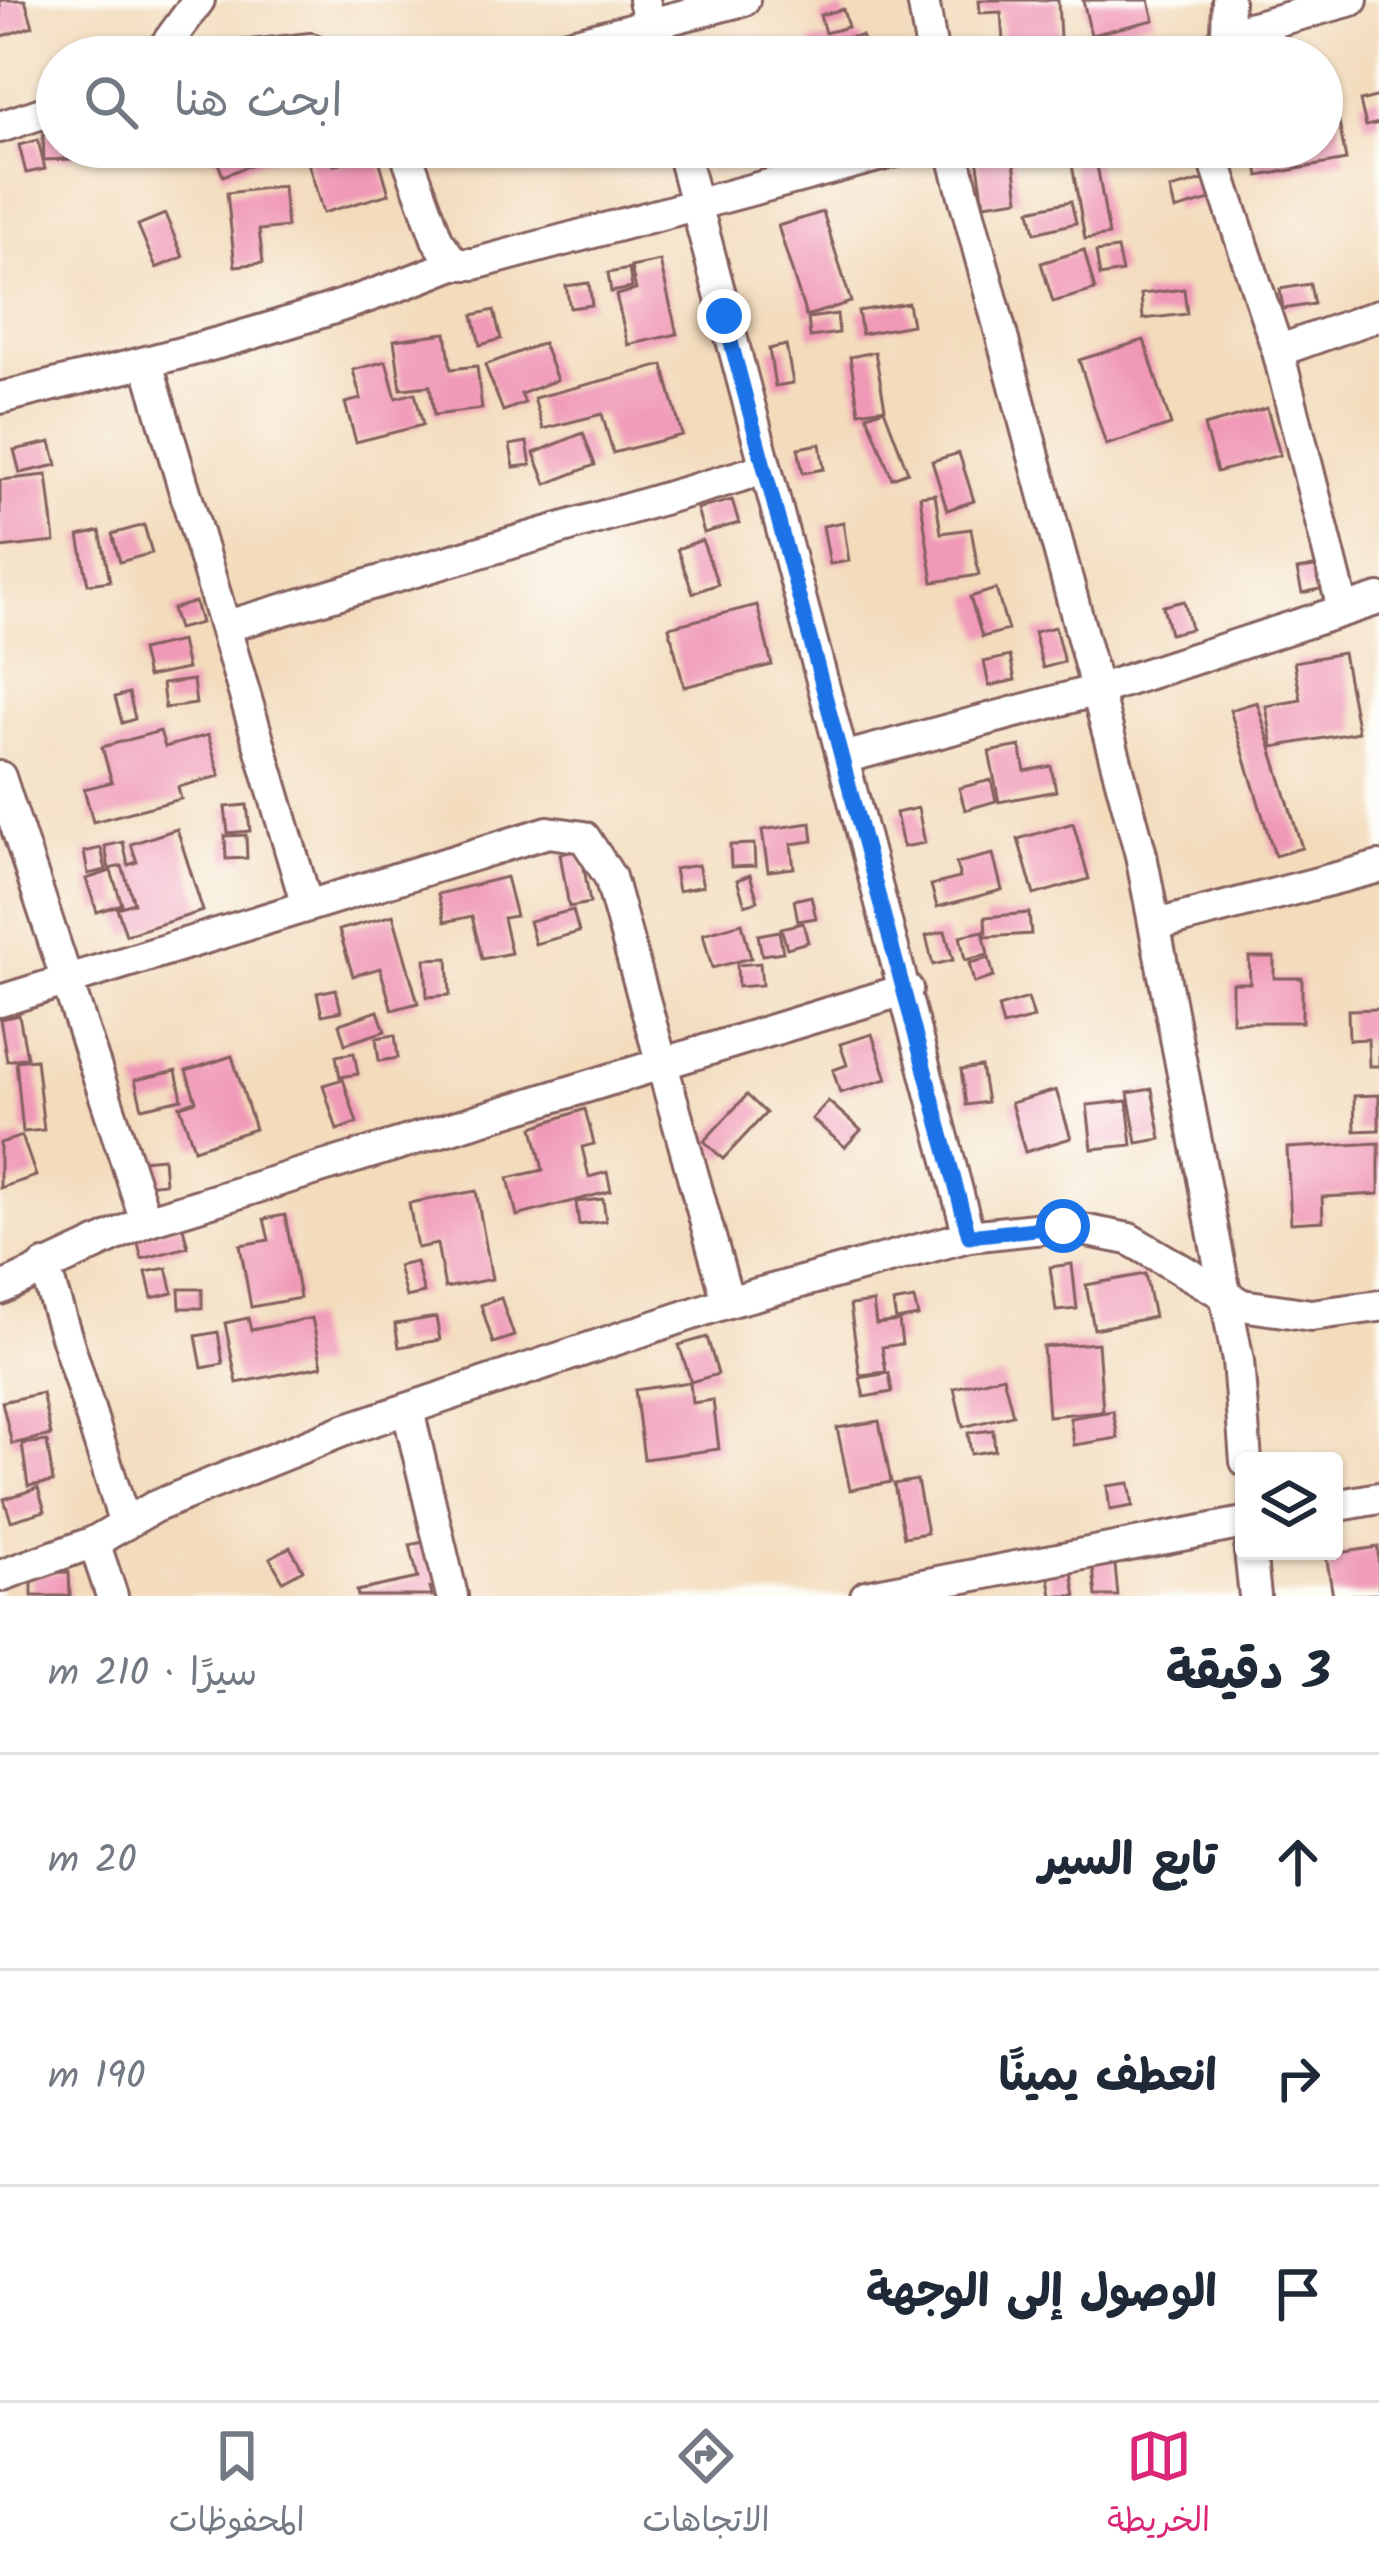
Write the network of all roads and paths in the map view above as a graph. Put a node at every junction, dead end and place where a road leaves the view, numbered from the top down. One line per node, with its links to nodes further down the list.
1 (199, 0): 8 (street)
2 (744, 0): 6 (street)
3 (922, 0): 10 (street)
4 (1228, 0): 11 (street)
5 (1352, 0): 12 (street)
6 (691, 6): 7 (street)
7 (647, 11): 9 (street)
8 (176, 15)
9 (579, 36)
10 (930, 36)
11 (1222, 36)
12 (1246, 36)
13 (36, 115): 14 (street)
14 (0, 128)
15 (412, 168): 21 (street)
16 (686, 168): 20 (street)
17 (829, 168): 20 (street)
18 (957, 168): 30 (street)
19 (1217, 168): 23 (street)
20 (695, 202): 21 (street); 26 (street)
21 (454, 264): 24 (street)
22 (1379, 315): 23 (street)
23 (1278, 351): 28 (street)
24 (147, 363): 25 (street); 29 (street)
25 (0, 398)
26 (766, 470): 29 (street); 31 (street)
27 (1379, 599): 28 (street)
28 (1343, 609): 30 (street)
29 (227, 626): 34 (street)
30 (1094, 691): 31 (street); 35 (street)
31 (843, 758): 37 (street)
32 (0, 777): 36 (street)
33 (1379, 867): 35 (street)
34 (308, 906): 36 (street); 39 (street)
35 (1156, 925): 44 (street)
36 (67, 981): 38 (street); 40 (street)
37 (907, 989): 39 (street); 41 (street)
38 (0, 1000)
39 (660, 1066): 40 (street); 45 (street)
40 (146, 1221): 42 (street)
41 (969, 1236): 44 (street); 45 (street)
42 (44, 1266): 43 (street); 51 (street)
43 (0, 1289)
44 (1224, 1292): 46 (street); 48 (street)
45 (728, 1302): 47 (street)
46 (1379, 1306)
47 (408, 1410): 51 (street); 58 (street)
48 (1245, 1452)
49 (1379, 1498): 50 (street)
50 (1343, 1504)
51 (125, 1524): 53 (street)
52 (1235, 1525): 56 (street)
53 (94, 1542): 55 (street); 57 (street)
54 (1251, 1560): 60 (street)
55 (0, 1576)
56 (916, 1592): 59 (street)
57 (112, 1596)
58 (452, 1596)
59 (866, 1596)
60 (1255, 1596)

